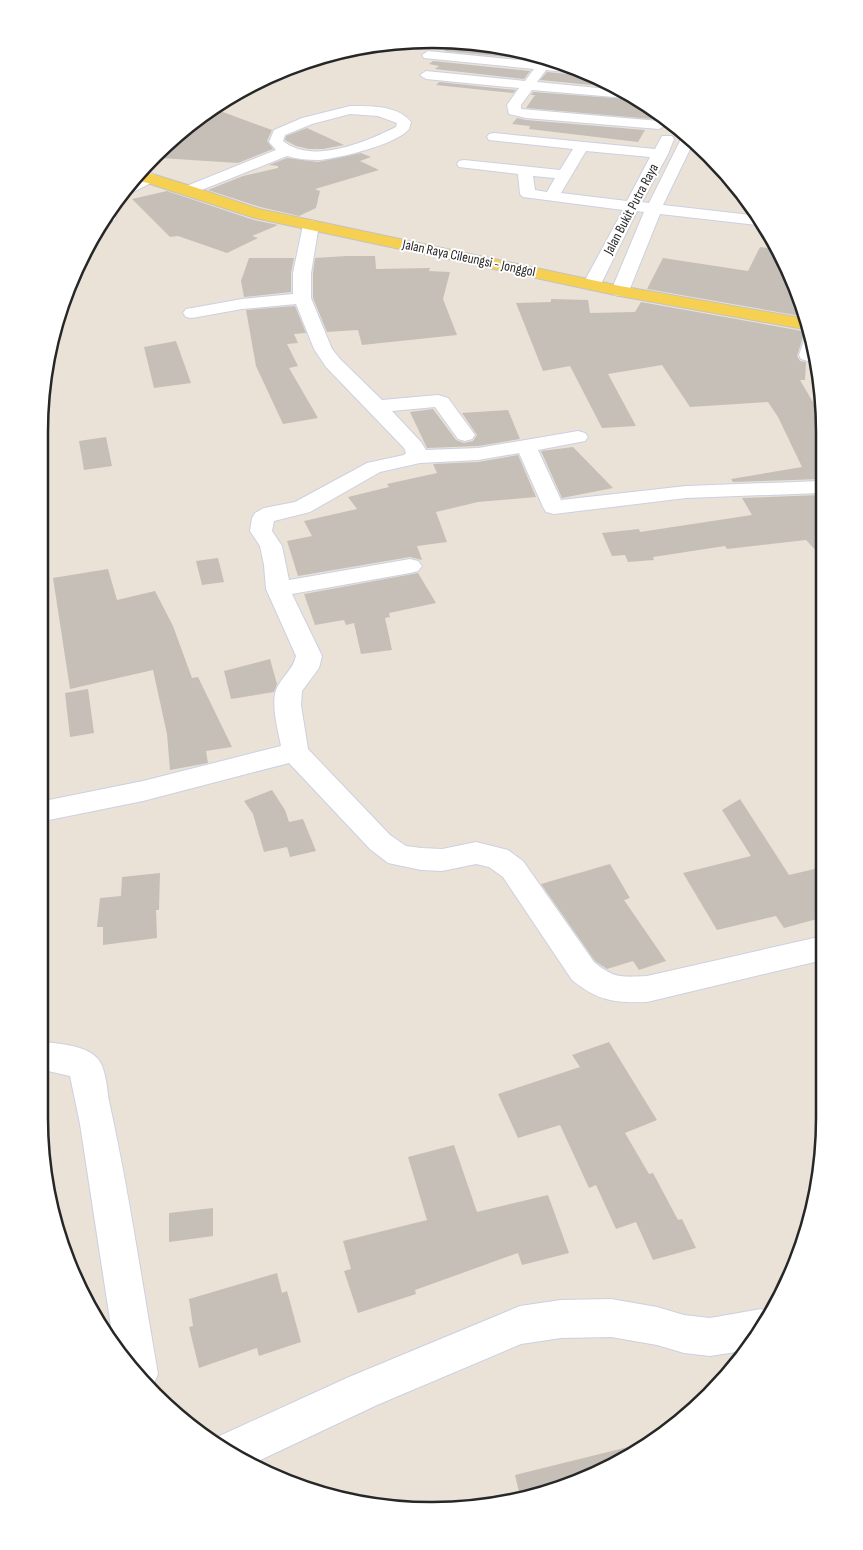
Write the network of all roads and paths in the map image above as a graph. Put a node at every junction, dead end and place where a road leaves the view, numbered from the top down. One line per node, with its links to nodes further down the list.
1 (428, 54): 2 (street)
2 (531, 61)
3 (544, 65): 5 (street)
4 (426, 75): 5 (street)
5 (528, 85): 7 (street); 9 (street)
6 (612, 93): 7 (street)
7 (604, 94): 8 (street)
8 (616, 95)
9 (663, 126)
10 (666, 128): 15 (street, Jalan Bukit Putra Raya)
11 (494, 137): 13 (street)
12 (686, 144): 23 (street, Jalan Bukit Putra Raya)
13 (582, 146): 15 (street); 18 (street)
14 (286, 151): 14 (street); 20 (street)
15 (661, 154): 22 (street, Jalan Bukit Putra Raya)
16 (464, 164): 17 (street)
17 (525, 171): 18 (street); 21 (street)
18 (564, 175): 21 (street)
19 (144, 176): 20 (main road, Jalan Raya Cileungsi - Jonggol)
20 (188, 190): 25 (main road, Jalan Raya Cileungsi - Jonggol)
21 (551, 197): 22 (street)
22 (632, 206): 23 (street); 26 (street, Jalan Bukit Putra Raya)
23 (654, 208): 24 (street); 27 (street, Jalan Bukit Putra Raya)
24 (750, 217)
25 (311, 226): 26 (main road, Jalan Raya Cileungsi - Jonggol); 28 (street)
26 (592, 284): 27 (main road, Jalan Raya Cileungsi - Jonggol)
27 (620, 290): 30 (main road, Jalan Raya Cileungsi - Jonggol)
28 (302, 298): 29 (street); 31 (street)
29 (192, 313)
30 (799, 323)
31 (377, 406): 32 (street); 35 (street)
32 (465, 435)
33 (578, 437): 34 (street)
34 (526, 446): 35 (street); 36 (street)
35 (415, 457): 38 (street)
36 (816, 487)
37 (410, 566): 38 (street)
38 (278, 589): 39 (street)
39 (295, 752): 40 (street); 41 (street)
40 (48, 810)
41 (816, 950)
42 (48, 1057): 44 (street)
43 (752, 1330): 45 (street)
44 (136, 1364)
45 (237, 1450)

